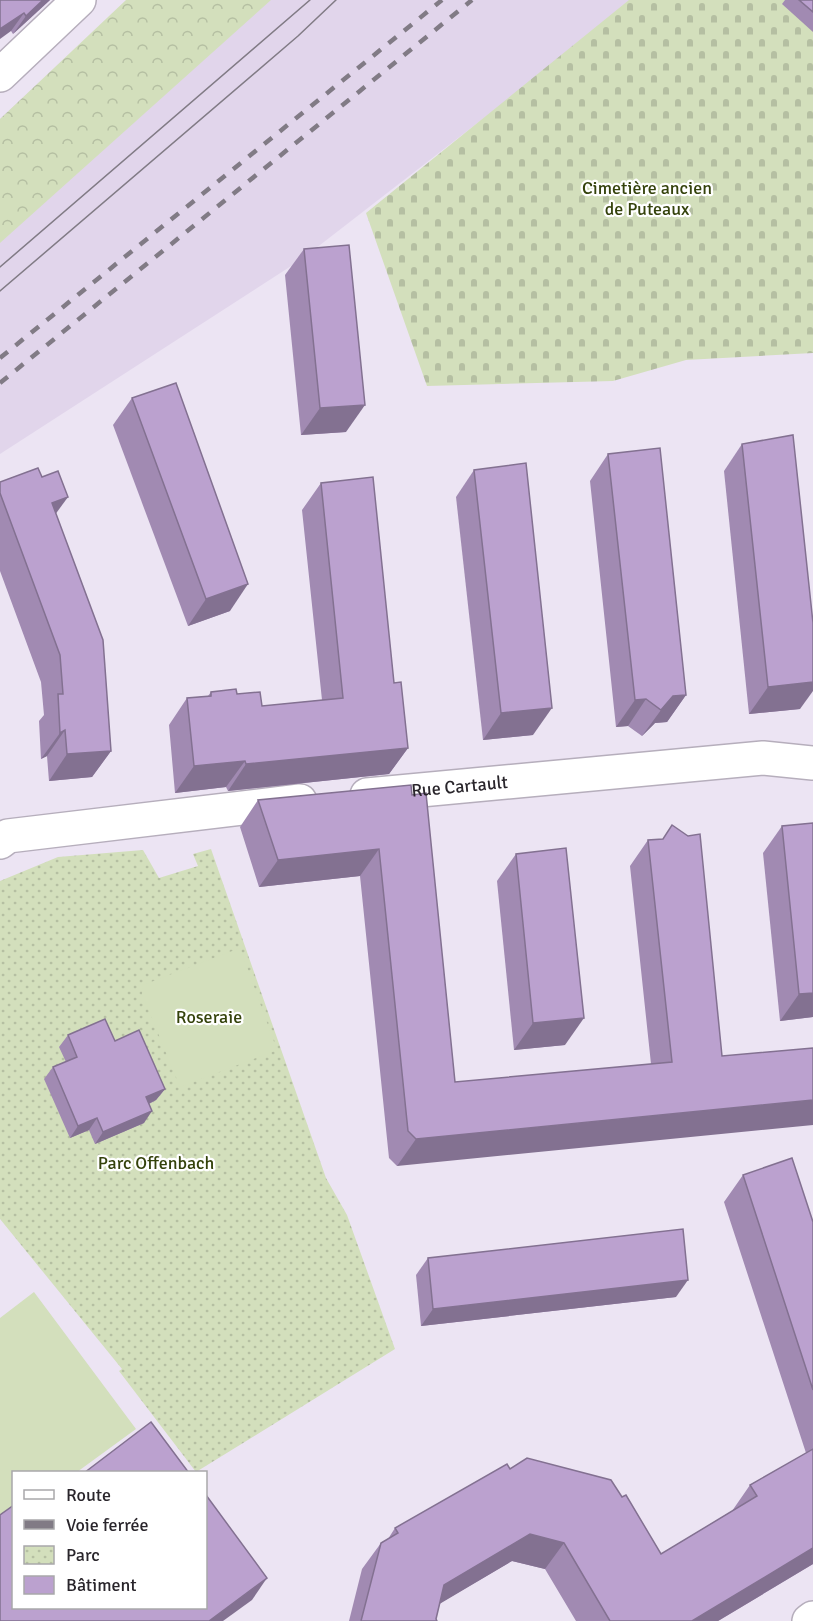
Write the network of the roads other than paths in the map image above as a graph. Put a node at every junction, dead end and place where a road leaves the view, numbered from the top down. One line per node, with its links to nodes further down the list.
1 (79, 0): 2 (street)
2 (0, 75)
3 (813, 763): 4 (street, Rue Cartault)
4 (0, 842)
5 (813, 1618): 6 (street)
6 (809, 1621)

